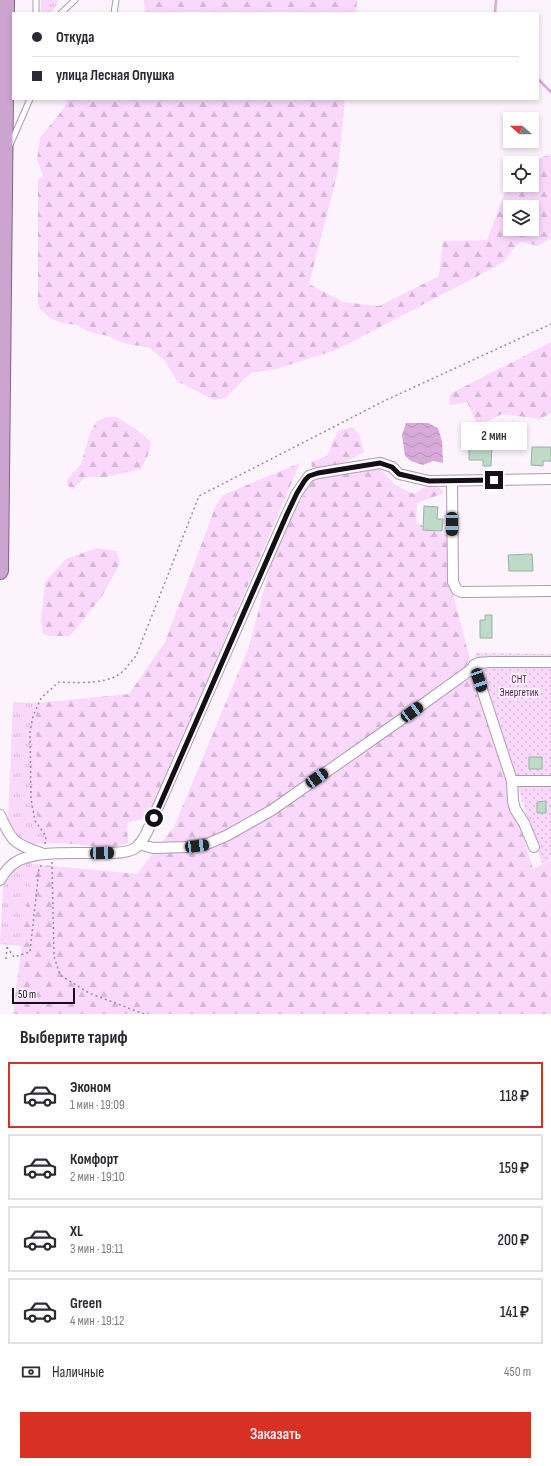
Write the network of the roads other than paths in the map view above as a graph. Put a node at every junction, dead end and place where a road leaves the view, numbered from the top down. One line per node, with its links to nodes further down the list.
1 (6, 0): 9 (highway)
2 (36, 0): 5 (lane)
3 (75, 0): 6 (lane)
4 (116, 0): 7 (lane)
5 (36, 12)
6 (61, 12)
7 (114, 12)
8 (30, 100): 9 (lane)
9 (5, 159): 12 (highway)
10 (551, 479): 11 (street)
11 (452, 481): 13 (street); 19 (street)
12 (0, 571)
13 (551, 591)
14 (551, 662): 15 (street)
15 (474, 665): 16 (street); 19 (street)
16 (512, 781): 17 (street); 20 (street)
17 (551, 781)
18 (0, 815): 21 (street)
19 (139, 844): 21 (street)
20 (534, 847)
21 (43, 854): 22 (street)
22 (0, 880)

